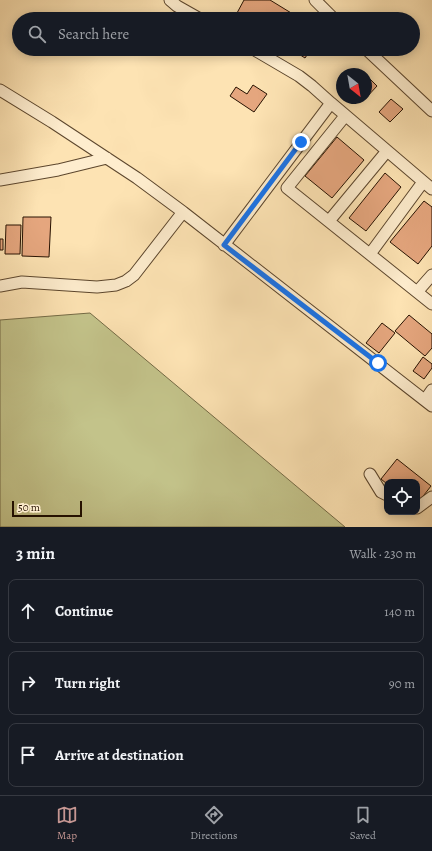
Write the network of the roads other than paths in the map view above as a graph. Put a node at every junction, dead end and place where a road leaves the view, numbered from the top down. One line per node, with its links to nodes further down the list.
1 (170, 0): 3 (street)
2 (315, 0): 4 (street)
3 (188, 12)
4 (327, 12)
5 (265, 56): 8 (street)
6 (373, 56): 9 (street)
7 (0, 90): 12 (street)
8 (331, 104): 10 (street); 18 (street)
9 (432, 111)
10 (345, 116): 11 (street); 17 (street)
11 (387, 151): 14 (street); 17 (street)
12 (107, 158): 13 (street); 16 (street)
13 (0, 180)
14 (423, 182): 15 (street); 19 (street)
15 (432, 189)
16 (182, 212): 18 (street); 21 (street)
17 (329, 221): 19 (street)
18 (224, 245): 25 (street)
19 (370, 254): 22 (street)
20 (432, 275): 22 (street)
21 (0, 286)
22 (417, 292): 23 (street)
23 (432, 304)
24 (432, 390): 25 (street)
25 (428, 403)
26 (370, 474): 27 (street)
27 (384, 494)
28 (432, 497): 29 (street)
29 (420, 506)

